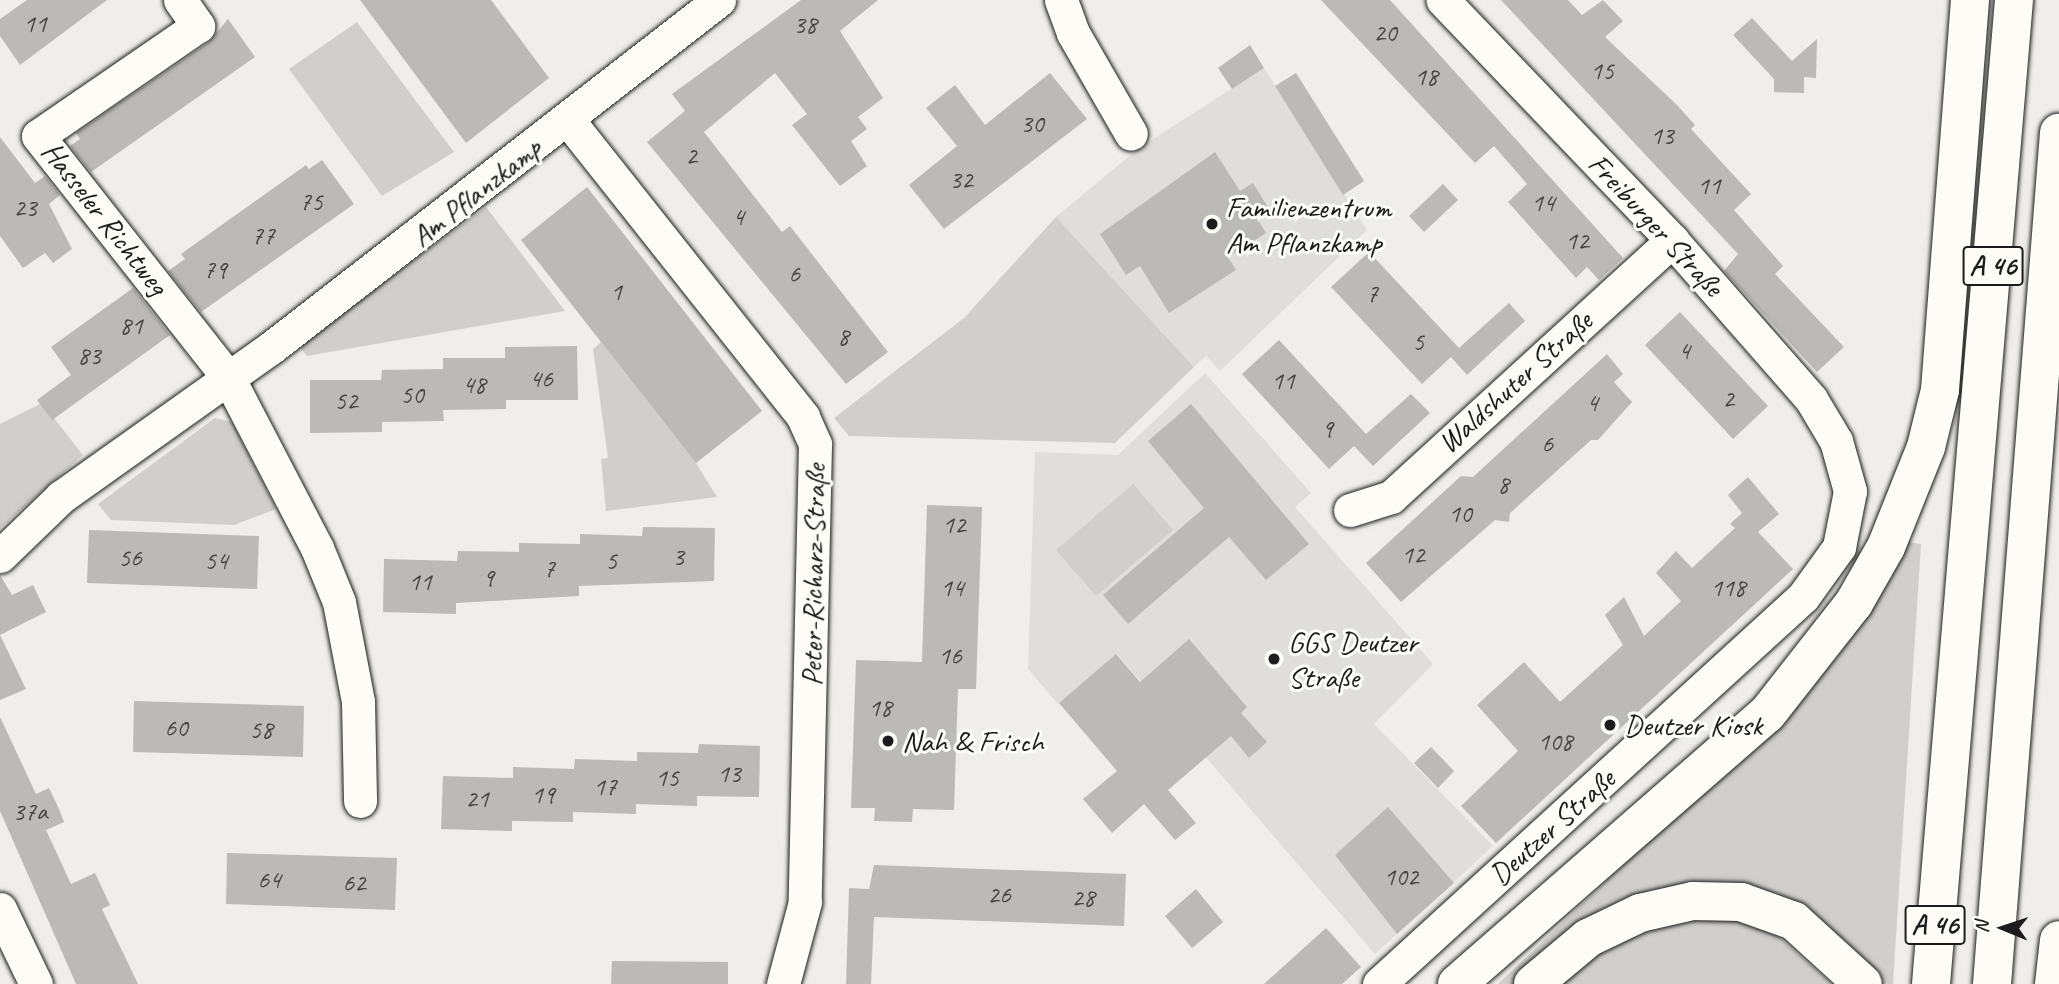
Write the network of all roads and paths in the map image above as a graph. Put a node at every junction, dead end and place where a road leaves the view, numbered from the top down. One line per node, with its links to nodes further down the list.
1 (180, 0): 11 (street, Hasseler Richtweg)
2 (719, 0): 7 (street, Am Pflanzkamp)
3 (1061, 0): 9 (street)
4 (1443, 0): 10 (street, Freiburger Straße)
5 (1969, 0): 12 (highway)
6 (2014, 0): 15 (highway, A 46)
7 (568, 120): 11 (street, Am Pflanzkamp); 21 (street, Peter-Richarz-Straße)
8 (2059, 133): 27 (highway, A 46)
9 (1131, 134)
10 (1672, 240): 13 (street, Freiburger Straße); 14 (street, Waldshuter Straße)
11 (229, 379): 16 (street, Am Pflanzkamp); 17 (street)
12 (1940, 390): 15 (highway); 23 (highway)
13 (1846, 467): 22 (street, Deutzer Straße)
14 (1350, 510)
15 (1972, 532): 26 (highway, A 46)
16 (0, 556)
17 (360, 801)
18 (0, 909): 20 (street)
19 (2059, 940): 28 (highway)
20 (36, 984)
21 (783, 984)
22 (1379, 984)
23 (1457, 984)
24 (1533, 984): 25 (highway)
25 (1863, 984)
26 (1931, 984)
27 (1992, 984)
28 (2054, 984)

